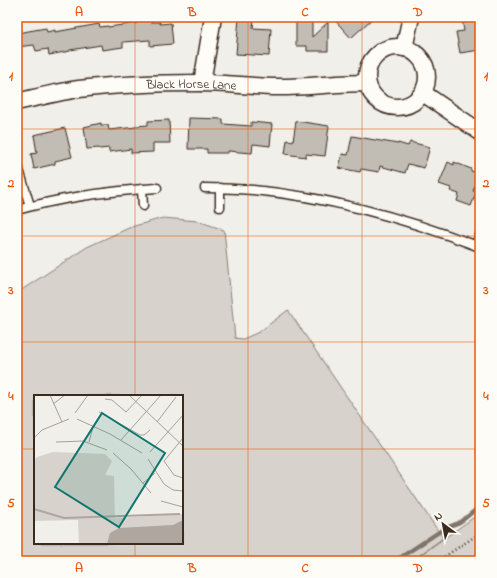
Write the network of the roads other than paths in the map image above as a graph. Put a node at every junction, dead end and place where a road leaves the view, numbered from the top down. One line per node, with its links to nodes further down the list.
1 (213, 17): 4 (street)
2 (411, 17): 3 (street)
3 (404, 48): 5 (street); 6 (street)
4 (202, 83): 5 (street, Black Horse Lane); 7 (street, Black Horse Lane)
5 (367, 83): 6 (street)
6 (423, 93): 8 (street)
7 (17, 102)
8 (480, 132)
9 (17, 164): 14 (lane)
10 (157, 188): 13 (lane)
11 (204, 188): 12 (lane)
12 (220, 188): 16 (lane); 19 (lane)
13 (142, 189): 14 (lane); 15 (lane)
14 (30, 206): 17 (lane)
15 (143, 206)
16 (220, 207)
17 (17, 210)
18 (480, 235): 19 (lane)
19 (478, 246)

